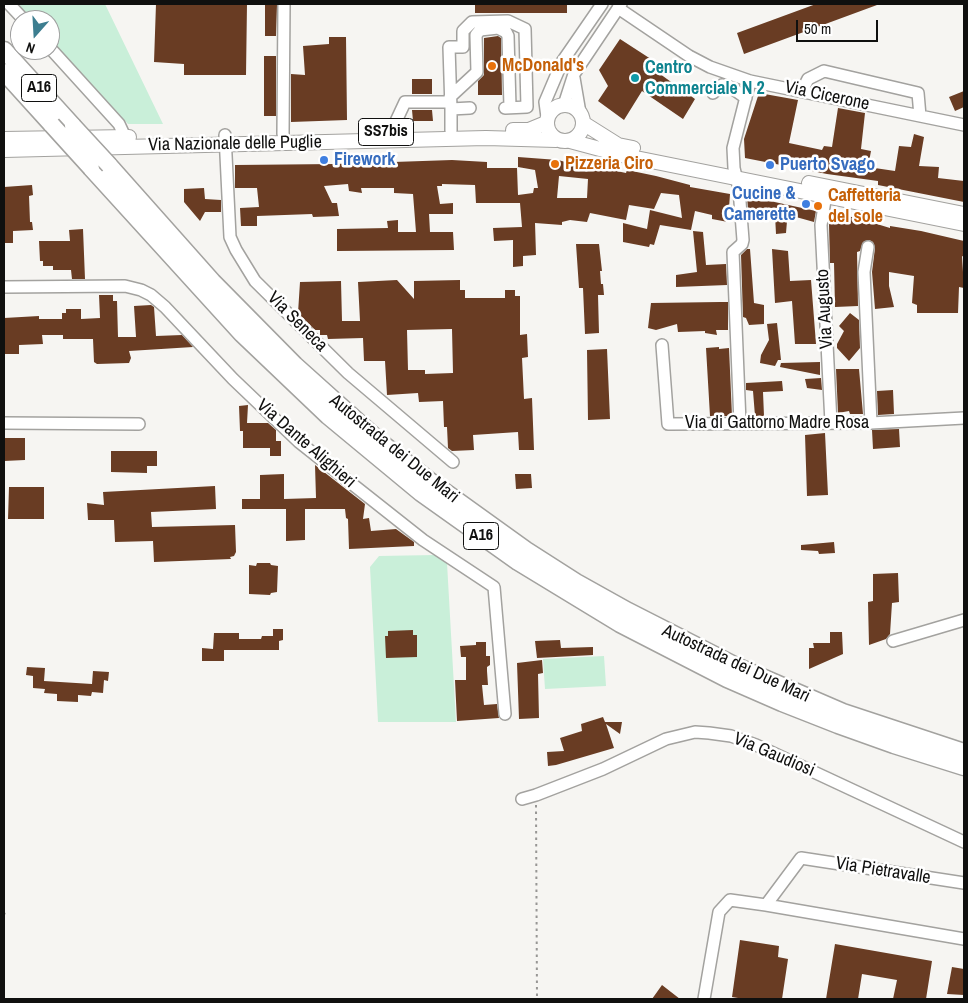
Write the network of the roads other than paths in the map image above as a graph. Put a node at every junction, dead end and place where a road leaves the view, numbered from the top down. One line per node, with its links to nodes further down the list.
1 (284, 4): 22 (street)
2 (602, 4): 8 (street)
3 (619, 6): 7 (street); 9 (street, Via Cicerone)
4 (4, 50): 46 (highway, Autostrada dei Due Mari / A16, bridge)
5 (60, 59): 23 (street)
6 (4, 72): 47 (highway, Autostrada dei Due Mari / A16, bridge)
7 (574, 74): 14 (street); 17 (street)
8 (554, 79): 14 (street); 18 (street)
9 (750, 81): 10 (street, Via Cicerone); 12 (street)
10 (802, 91): 16 (street, Via Cicerone); 16 (street)
11 (713, 93): 12 (street)
12 (746, 98): 29 (street)
13 (450, 102): 13 (street); 15 (street); 20 (street); 21 (street)
14 (561, 105): 17 (main road, SS7bis); 18 (main road, SS7bis)
15 (470, 108)
16 (920, 116): 19 (street, Via Cicerone)
17 (581, 118): 27 (main road); 29 (main road, SS7bis)
18 (547, 120): 20 (main road, Via Nazionale delle Puglie / SS7bis); 26 (main road)
19 (964, 125)
20 (451, 131): 21 (main road, Via Nazionale delle Puglie / SS7bis)
21 (391, 132): 22 (main road, Via Nazionale delle Puglie / SS7bis)
22 (283, 134): 25 (main road, Via Nazionale delle Puglie / SS7bis)
23 (125, 137): 24 (main road, Via Nazionale delle Puglie / SS7bis); 25 (main road, Via Nazionale delle Puglie / SS7bis)
24 (4, 139)
25 (225, 140): 26 (main road, Via Nazionale delle Puglie / SS7bis); 28 (main road, Via Nazionale delle Puglie / SS7bis); 42 (street, Via Seneca)
26 (556, 140): 27 (main road, SS7bis)
27 (570, 141): 29 (main road, SS7bis)
28 (4, 150)
29 (736, 173): 30 (main road, SS7bis); 38 (street)
30 (826, 191): 31 (main road, SS7bis); 32 (main road, SS7bis); 41 (street, Via Augusto)
31 (964, 214)
32 (964, 224)
33 (868, 247): 39 (street)
34 (4, 287): 45 (street, Via Dante Alighieri)
35 (662, 344): 38 (street, Via di Gattorno Madre Rosa)
36 (964, 418): 39 (street, Via di Gattorno Madre Rosa)
37 (4, 423): 40 (street)
38 (740, 423): 41 (street, Via di Gattorno Madre Rosa)
39 (871, 423): 41 (street, Via di Gattorno Madre Rosa)
40 (139, 424)
41 (831, 424)
42 (453, 462)
43 (964, 620): 44 (street)
44 (893, 641)
45 (505, 714)
46 (964, 752)
47 (964, 767)
48 (522, 799): 49 (street, Via Gaudiosi)
49 (964, 842)
50 (964, 883): 51 (street, Via Pietravalle)
51 (766, 905): 52 (street); 53 (street)
52 (964, 939)
53 (704, 999)

